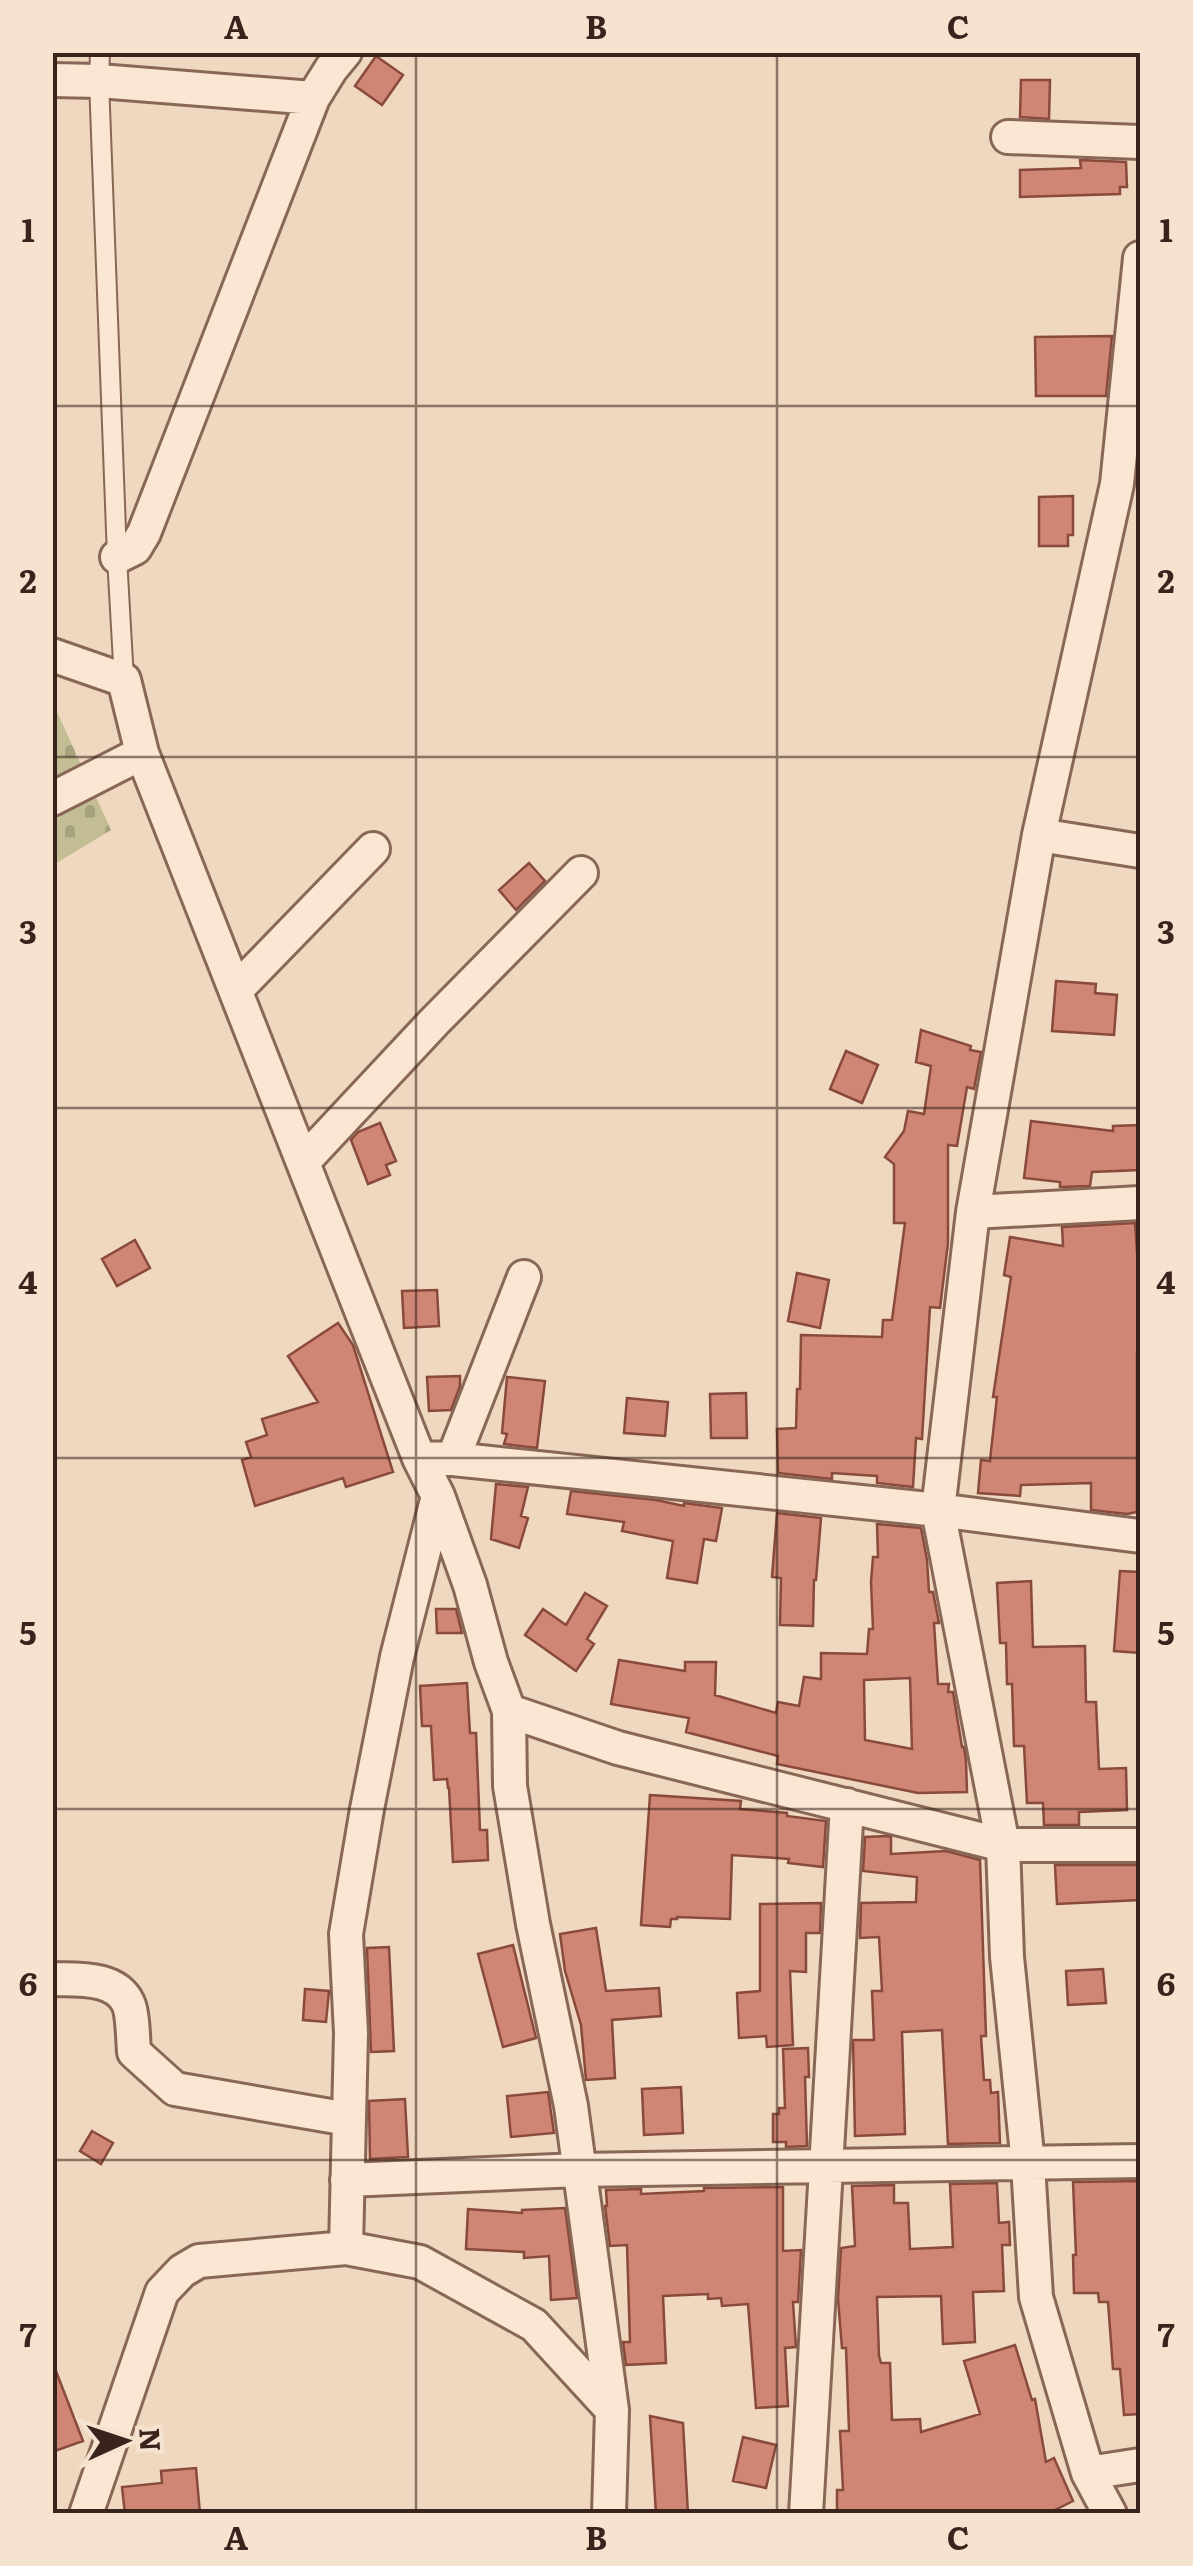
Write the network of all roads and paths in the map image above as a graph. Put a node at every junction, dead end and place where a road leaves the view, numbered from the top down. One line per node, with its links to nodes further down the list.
1 (344, 52): 4 (street)
2 (99, 67): 3 (street); 4 (street); 9 (lane)
3 (52, 80)
4 (312, 98): 9 (street)
5 (1008, 137): 6 (street)
6 (1140, 142)
7 (1140, 258): 8 (street)
8 (1128, 487): 14 (street)
9 (117, 557): 11 (lane)
10 (52, 655): 11 (street)
11 (124, 680): 12 (street)
12 (142, 753): 13 (street); 18 (street)
13 (52, 799)
14 (1039, 835): 16 (street); 21 (street)
15 (373, 849): 18 (street)
16 (1140, 852)
17 (581, 873): 19 (street)
18 (236, 990): 19 (street)
19 (303, 1162): 23 (street)
20 (1140, 1203): 21 (street)
21 (973, 1212): 26 (street)
22 (524, 1277): 24 (street)
23 (419, 1458): 24 (street); 25 (street)
24 (453, 1459): 26 (street)
25 (438, 1496): 28 (street); 33 (street)
26 (938, 1510): 27 (street); 30 (street)
27 (1140, 1536)
28 (509, 1710): 29 (street); 37 (street)
29 (847, 1805): 30 (street); 36 (street)
30 (1004, 1844): 31 (street); 35 (street)
31 (1140, 1845)
32 (52, 1979): 33 (street)
33 (348, 2119): 38 (street)
34 (1140, 2161): 35 (street)
35 (1028, 2164): 36 (street); 42 (street)
36 (827, 2167): 37 (street); 45 (street)
37 (579, 2170): 38 (street); 40 (street)
38 (347, 2180): 39 (street)
39 (346, 2248): 40 (street); 43 (street)
40 (612, 2410): 44 (street)
41 (1140, 2465): 42 (street)
42 (1088, 2473): 46 (street)
43 (86, 2514)
44 (610, 2514)
45 (806, 2514)
46 (1110, 2514)

